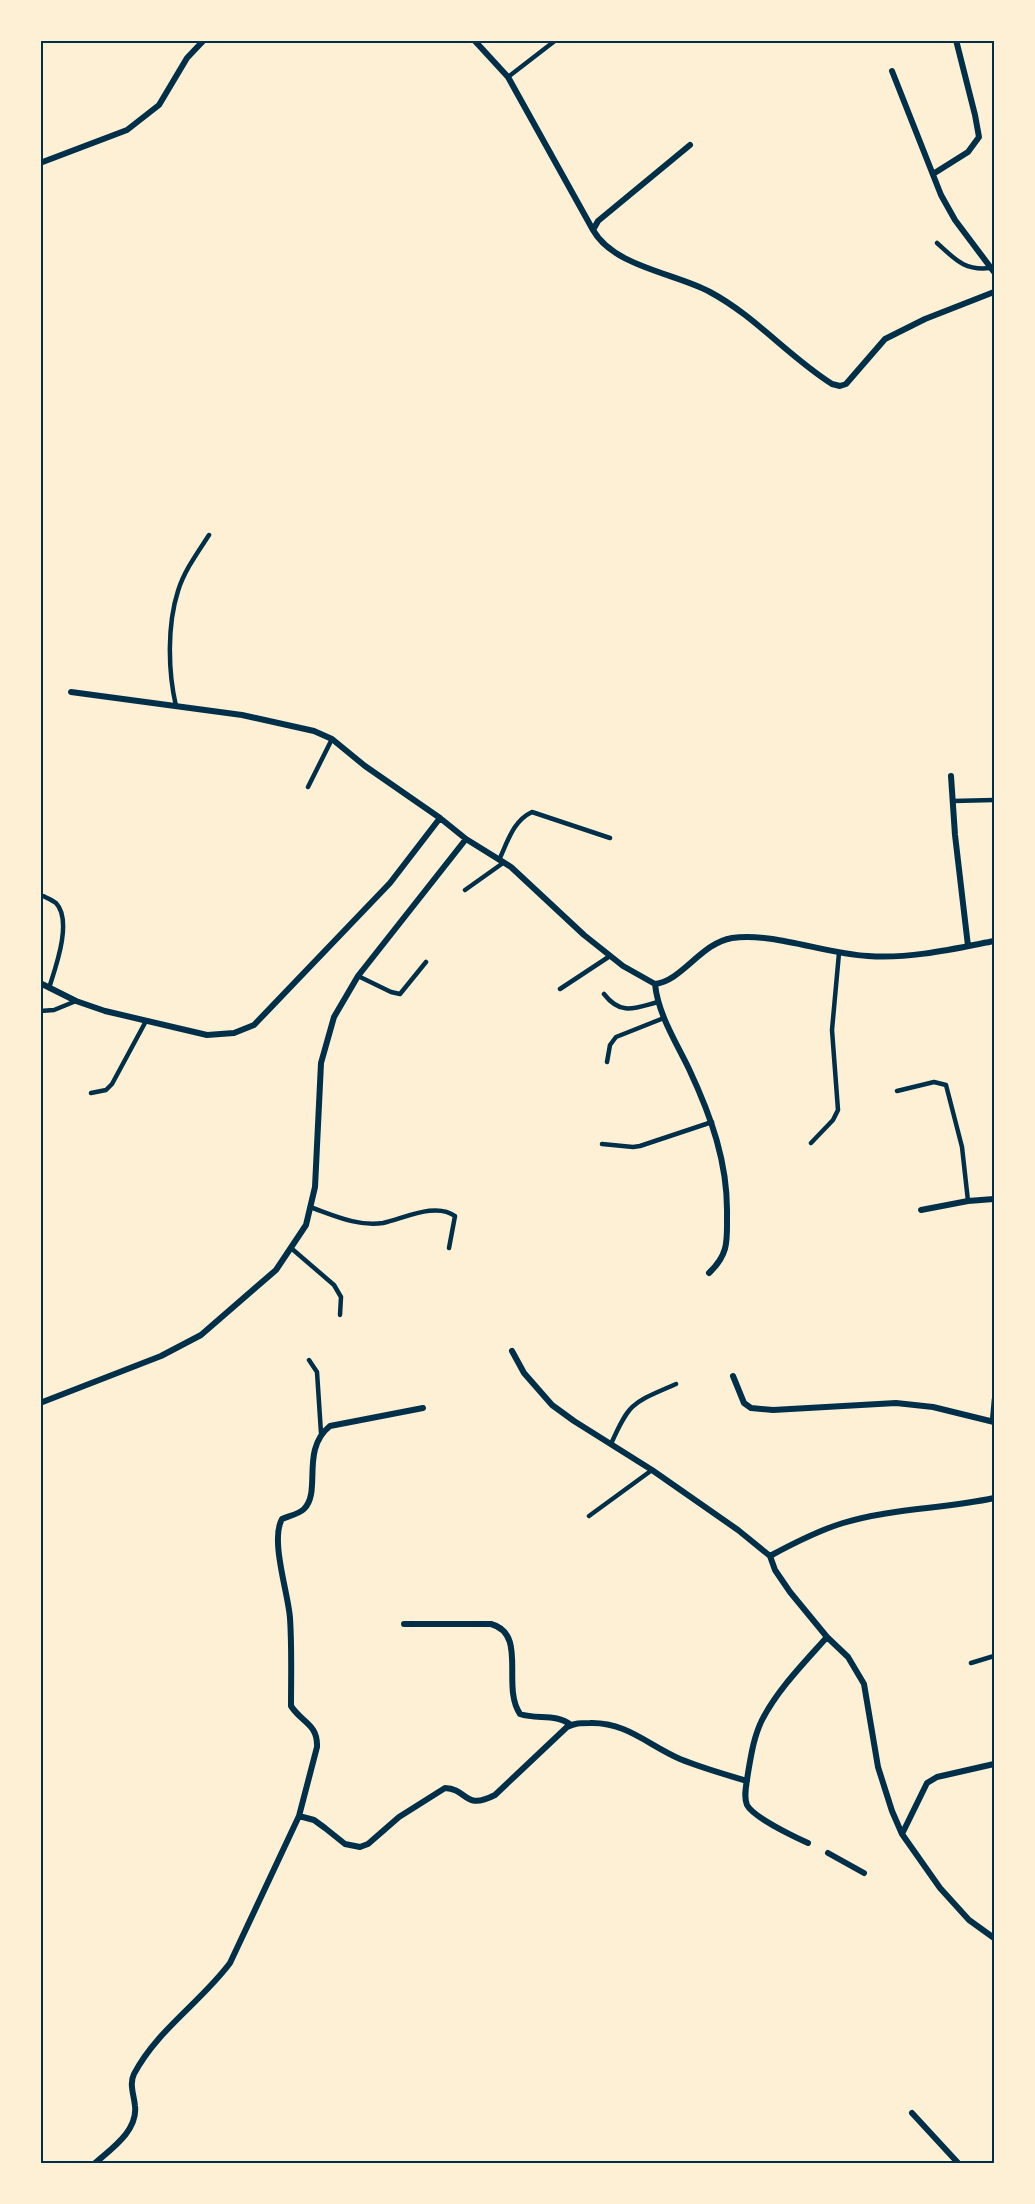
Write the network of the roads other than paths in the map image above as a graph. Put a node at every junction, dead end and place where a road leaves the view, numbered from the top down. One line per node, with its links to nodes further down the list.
1 (204, 40): 8 (street)
2 (474, 40): 6 (street)
3 (556, 40): 6 (lane)
4 (957, 40): 9 (street)
5 (892, 71): 9 (street)
6 (508, 76): 10 (street)
7 (690, 145): 10 (street)
8 (40, 164)
9 (933, 174): 12 (street)
10 (593, 230): 13 (street)
11 (937, 243): 12 (lane)
12 (992, 270)
13 (994, 292)
14 (209, 535): 16 (lane)
15 (71, 692): 16 (street)
16 (176, 706): 17 (street)
17 (332, 740): 19 (lane); 22 (street)
18 (951, 776): 21 (street)
19 (308, 787)
20 (994, 800): 21 (lane)
21 (953, 801): 29 (street)
22 (443, 820): 24 (street); 43 (street)
23 (610, 838): 25 (lane)
24 (466, 839): 25 (street); 33 (street)
25 (501, 861): 26 (lane); 31 (street)
26 (465, 890)
27 (43, 896): 36 (lane)
28 (994, 941): 29 (street)
29 (968, 946): 30 (street)
30 (839, 953): 35 (street); 48 (lane)
31 (610, 956): 35 (street); 37 (lane)
32 (426, 963): 33 (lane)
33 (358, 976): 52 (street)
34 (40, 983): 36 (street)
35 (655, 984): 40 (street)
36 (49, 988): 39 (street)
37 (560, 989)
38 (604, 994): 40 (lane)
39 (76, 1001): 41 (lane); 43 (street)
40 (658, 1002): 42 (street)
41 (40, 1011)
42 (664, 1017): 44 (lane); 47 (street)
43 (146, 1021): 46 (lane)
44 (607, 1062)
45 (897, 1091): 51 (lane)
46 (91, 1093)
47 (712, 1122): 49 (lane); 56 (street)
48 (811, 1143)
49 (602, 1144)
50 (994, 1199): 51 (street)
51 (969, 1201): 53 (street)
52 (310, 1207): 54 (street); 55 (lane)
53 (921, 1210)
54 (291, 1248): 57 (lane); 63 (street)
55 (449, 1248)
56 (709, 1273)
57 (340, 1316)
58 (512, 1351): 67 (street)
59 (309, 1360): 66 (lane)
60 (733, 1376): 65 (street)
61 (675, 1384): 67 (lane)
62 (994, 1399): 65 (lane)
63 (40, 1403)
64 (423, 1408): 66 (street)
65 (993, 1421)
66 (321, 1433): 79 (street)
67 (611, 1444): 68 (street)
68 (652, 1470): 70 (lane); 71 (street)
69 (994, 1498): 71 (street)
70 (589, 1516)
71 (770, 1556): 73 (street)
72 (404, 1624): 76 (street)
73 (827, 1637): 78 (street); 80 (street)
74 (994, 1656): 75 (lane)
75 (971, 1663)
76 (571, 1725): 78 (street); 79 (street)
77 (994, 1764): 80 (street)
78 (747, 1780): 81 (street)
79 (299, 1816): 86 (street)
80 (902, 1834): 84 (street)
81 (808, 1843)
82 (828, 1853): 83 (street)
83 (864, 1873)
84 (994, 1938)
85 (912, 2113): 87 (street)
86 (94, 2163)
87 (959, 2163)

